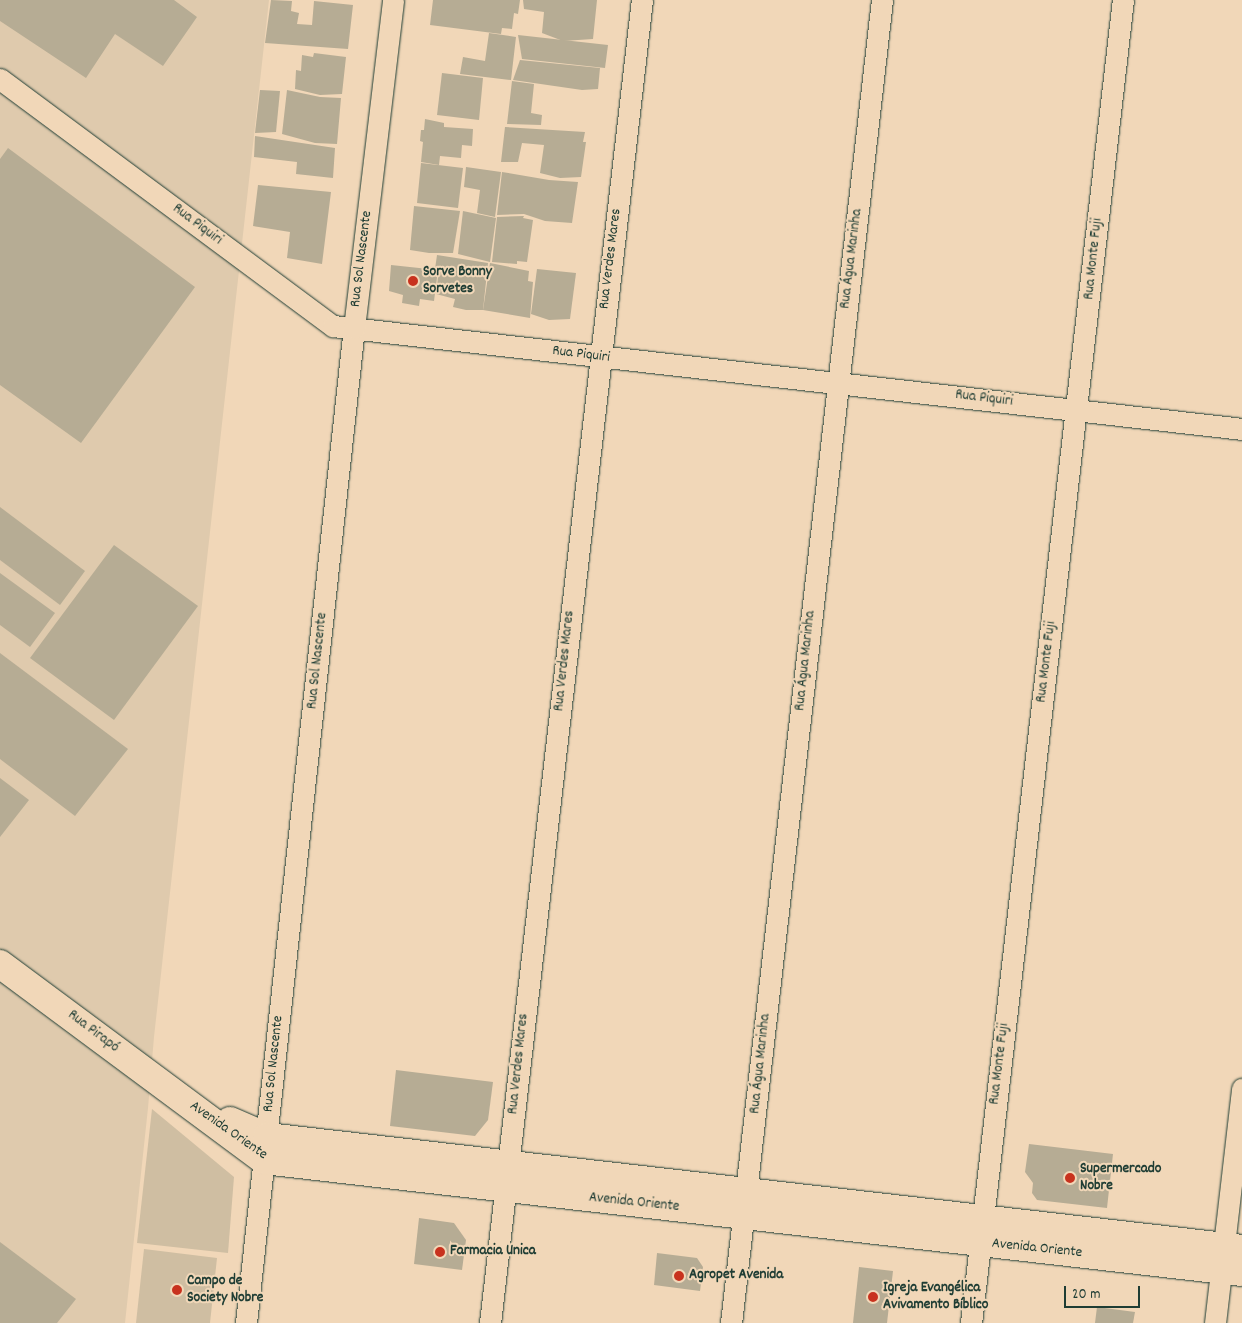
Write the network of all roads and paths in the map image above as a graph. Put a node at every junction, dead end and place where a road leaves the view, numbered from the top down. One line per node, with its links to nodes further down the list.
1 (392, 0): 6 (street, Rua Sol Nascente)
2 (642, 0): 7 (street, Rua Verdes Mares)
3 (882, 0): 8 (street, Rua Água Marinha)
4 (1123, 0): 9 (street, Rua Monte Fuji)
5 (0, 79): 6 (street, Rua Piquiri)
6 (354, 328): 7 (street, Rua Piquiri); 14 (street, Rua Sol Nascente)
7 (600, 357): 8 (street, Rua Piquiri); 15 (street, Rua Verdes Mares)
8 (838, 382): 9 (street, Rua Piquiri); 16 (street, Rua Água Marinha)
9 (1077, 410): 10 (street, Rua Piquiri); 17 (street, Rua Monte Fuji)
10 (1242, 430)
11 (0, 964): 13 (street, Rua Pirapó)
12 (1242, 1089): 18 (street)
13 (185, 1101): 14 (street, Avenida Oriente)
14 (266, 1148): 15 (street, Avenida Oriente); 19 (street, Rua Sol Nascente)
15 (507, 1177): 16 (street, Avenida Oriente); 20 (street, Rua Verdes Mares)
16 (745, 1204): 17 (street, Avenida Oriente); 21 (street, Rua Água Marinha)
17 (981, 1231): 18 (street, Avenida Oriente); 22 (street, Rua Monte Fuji)
18 (1232, 1260): 23 (street)
19 (246, 1323)
20 (490, 1323)
21 (731, 1323)
22 (971, 1323)
23 (1216, 1323)

